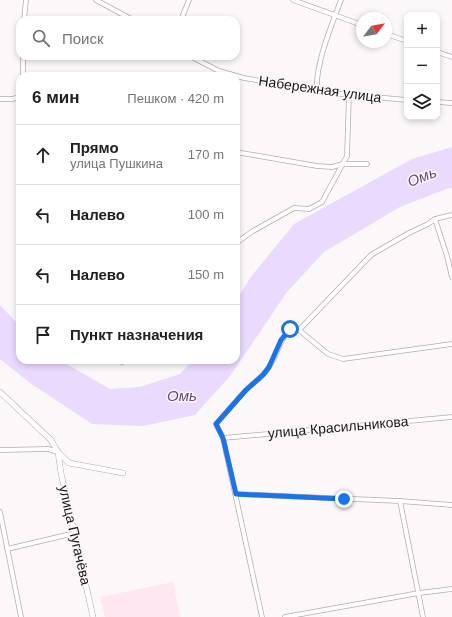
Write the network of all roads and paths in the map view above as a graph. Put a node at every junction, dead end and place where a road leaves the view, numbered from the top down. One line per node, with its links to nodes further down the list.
1 (26, 0): 7 (street)
2 (96, 0): 8 (street)
3 (190, 0): 9 (street)
4 (293, 0): 6 (street)
5 (341, 0): 6 (street)
6 (335, 15): 10 (street); 20 (street)
7 (24, 16)
8 (126, 16)
9 (184, 16)
10 (356, 23)
11 (392, 36): 12 (street)
12 (404, 40)
13 (440, 53): 14 (street)
14 (452, 57)
15 (23, 60): 17 (street)
16 (198, 60): 18 (street, Набережная улица)
17 (23, 72)
18 (223, 72)
19 (240, 77): 20 (street, Набережная улица)
20 (317, 90): 21 (street, Набережная улица)
21 (349, 95): 24 (street, Набережная улица); 28 (street)
22 (16, 98): 23 (street)
23 (0, 99)
24 (404, 100)
25 (440, 102): 26 (street)
26 (452, 103)
27 (240, 153): 28 (street)
28 (343, 164): 29 (street); 32 (street)
29 (367, 164)
30 (452, 215): 31 (street)
31 (434, 219): 33 (street); 34 (street)
32 (240, 240)
33 (452, 277)
34 (299, 330): 35 (street); 38 (street)
35 (452, 344)
36 (0, 392): 40 (street)
37 (452, 417): 38 (street, улица Красильникова)
38 (223, 438): 42 (street)
39 (0, 450): 40 (street)
40 (58, 452): 41 (street); 46 (street, улица Пугачёва)
41 (123, 473)
42 (236, 494): 43 (street); 52 (street)
43 (400, 501): 44 (street); 49 (street)
44 (452, 505)
45 (0, 512): 47 (street)
46 (75, 533): 47 (street); 51 (street, улица Пугачёва)
47 (7, 549): 50 (street)
48 (452, 589): 49 (street)
49 (419, 593): 53 (street); 54 (street)
50 (21, 617)
51 (93, 617)
52 (262, 617)
53 (285, 617)
54 (423, 617)

